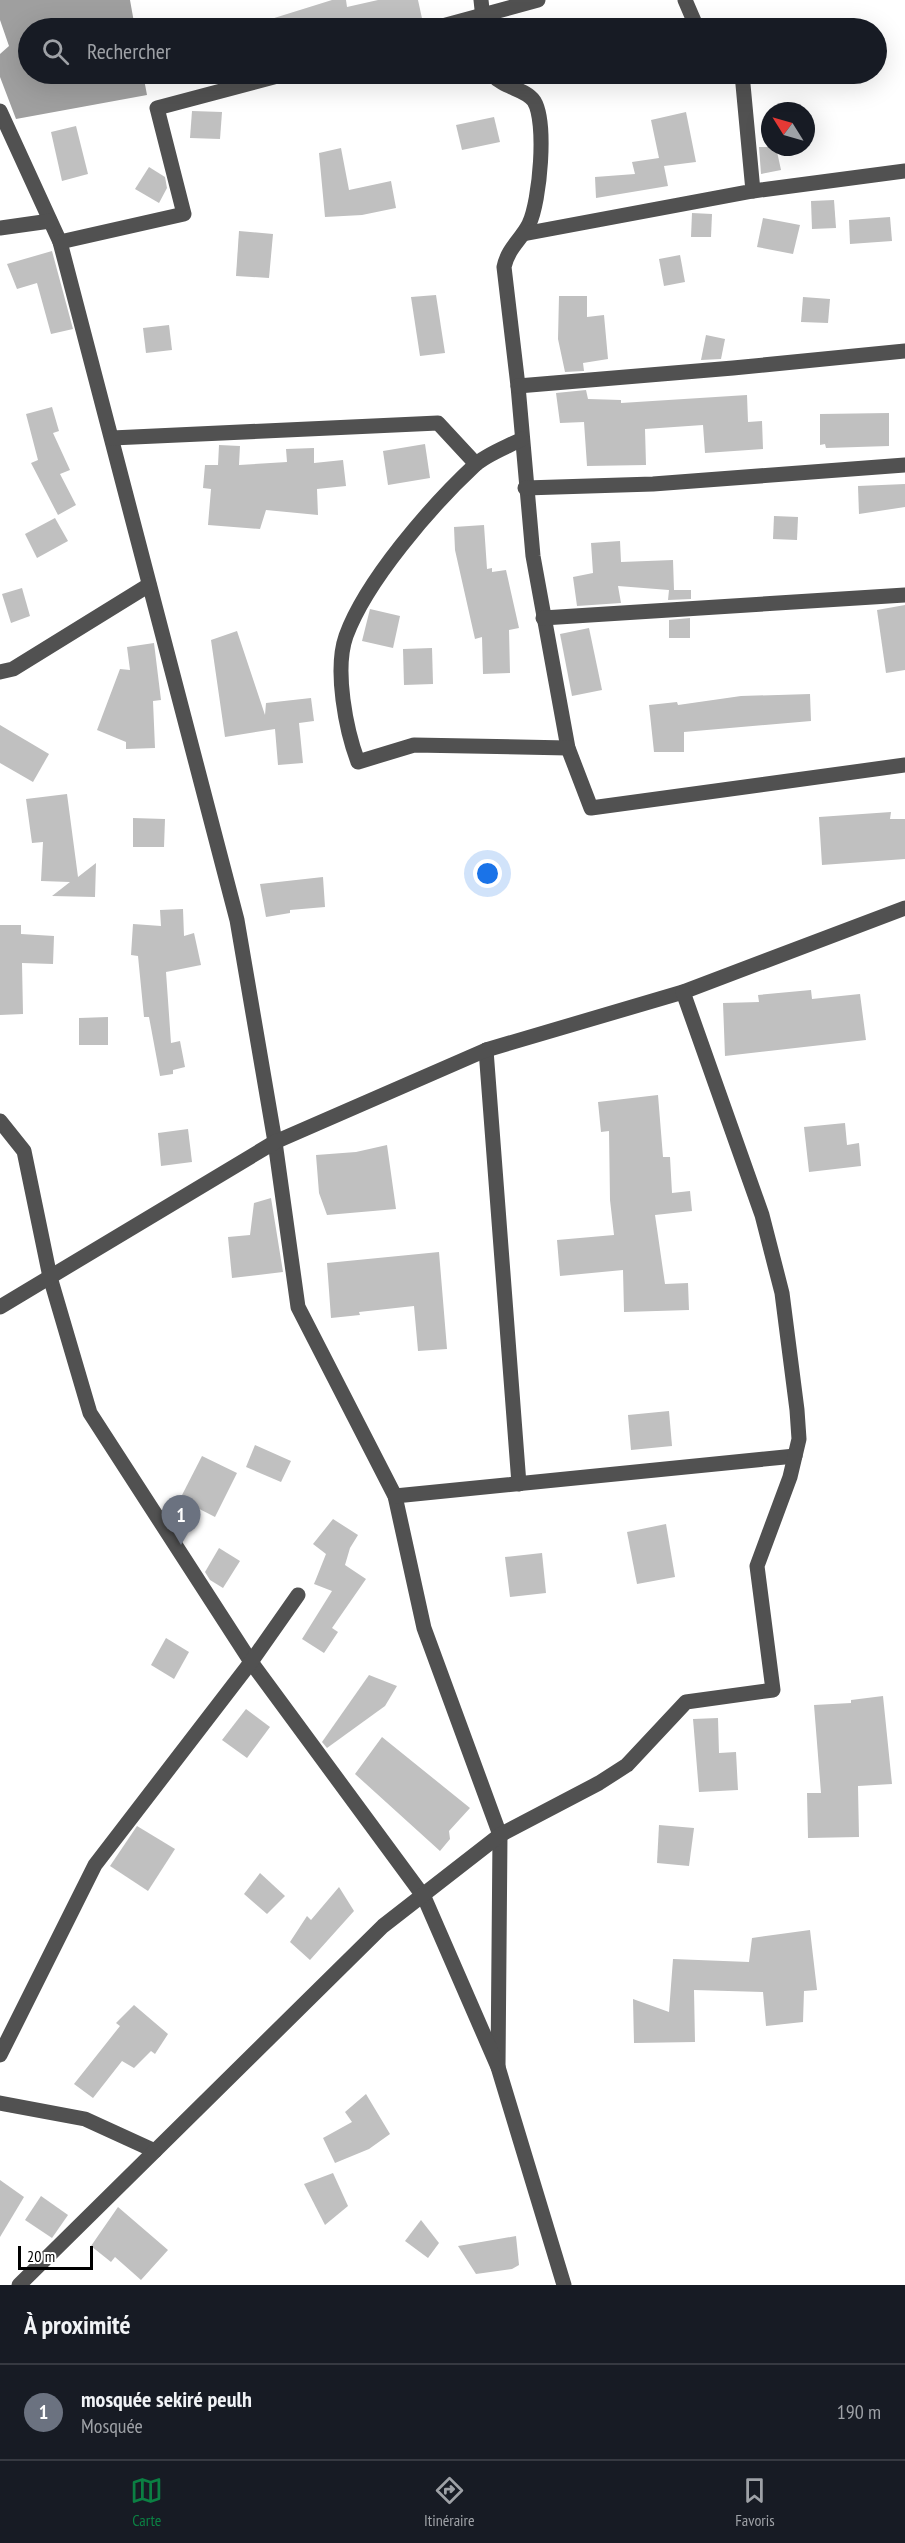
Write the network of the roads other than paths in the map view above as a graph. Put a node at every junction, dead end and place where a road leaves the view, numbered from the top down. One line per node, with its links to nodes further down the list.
1 (538, 0): 3 (street)
2 (685, 0): 4 (street)
3 (483, 14)
4 (693, 18)
5 (250, 84): 14 (street)
6 (503, 84): 13 (street)
7 (743, 84): 10 (street)
8 (0, 111): 11 (street)
9 (905, 171): 10 (street)
10 (753, 191): 13 (street)
11 (50, 221): 12 (street); 14 (street)
12 (0, 228)
13 (523, 234): 16 (street)
14 (60, 242): 17 (street)
15 (905, 351): 16 (street)
16 (519, 386): 18 (street)
17 (112, 438): 19 (street); 22 (street)
18 (522, 439): 19 (street); 21 (street)
19 (476, 464): 26 (street)
20 (905, 465): 21 (street)
21 (525, 488): 24 (street)
22 (149, 585): 25 (street); 32 (street)
23 (905, 595): 24 (street)
24 (543, 618): 26 (street)
25 (0, 672)
26 (568, 748): 27 (street)
27 (905, 765)
28 (905, 908): 29 (street)
29 (683, 992): 30 (street); 35 (street)
30 (486, 1050): 32 (street); 36 (street)
31 (0, 1121): 33 (street)
32 (275, 1142): 33 (street); 37 (street)
33 (50, 1277): 34 (street); 39 (street)
34 (0, 1307)
35 (795, 1456): 36 (street); 40 (street)
36 (519, 1484): 37 (street)
37 (395, 1496): 40 (street)
38 (298, 1595): 39 (street)
39 (251, 1662): 41 (street); 42 (street)
40 (500, 1835): 41 (street); 43 (street)
41 (424, 1896): 43 (street); 45 (street)
42 (0, 2055)
43 (498, 2067): 47 (street)
44 (0, 2103): 45 (street)
45 (155, 2151): 46 (street)
46 (19, 2285)
47 (564, 2285)

